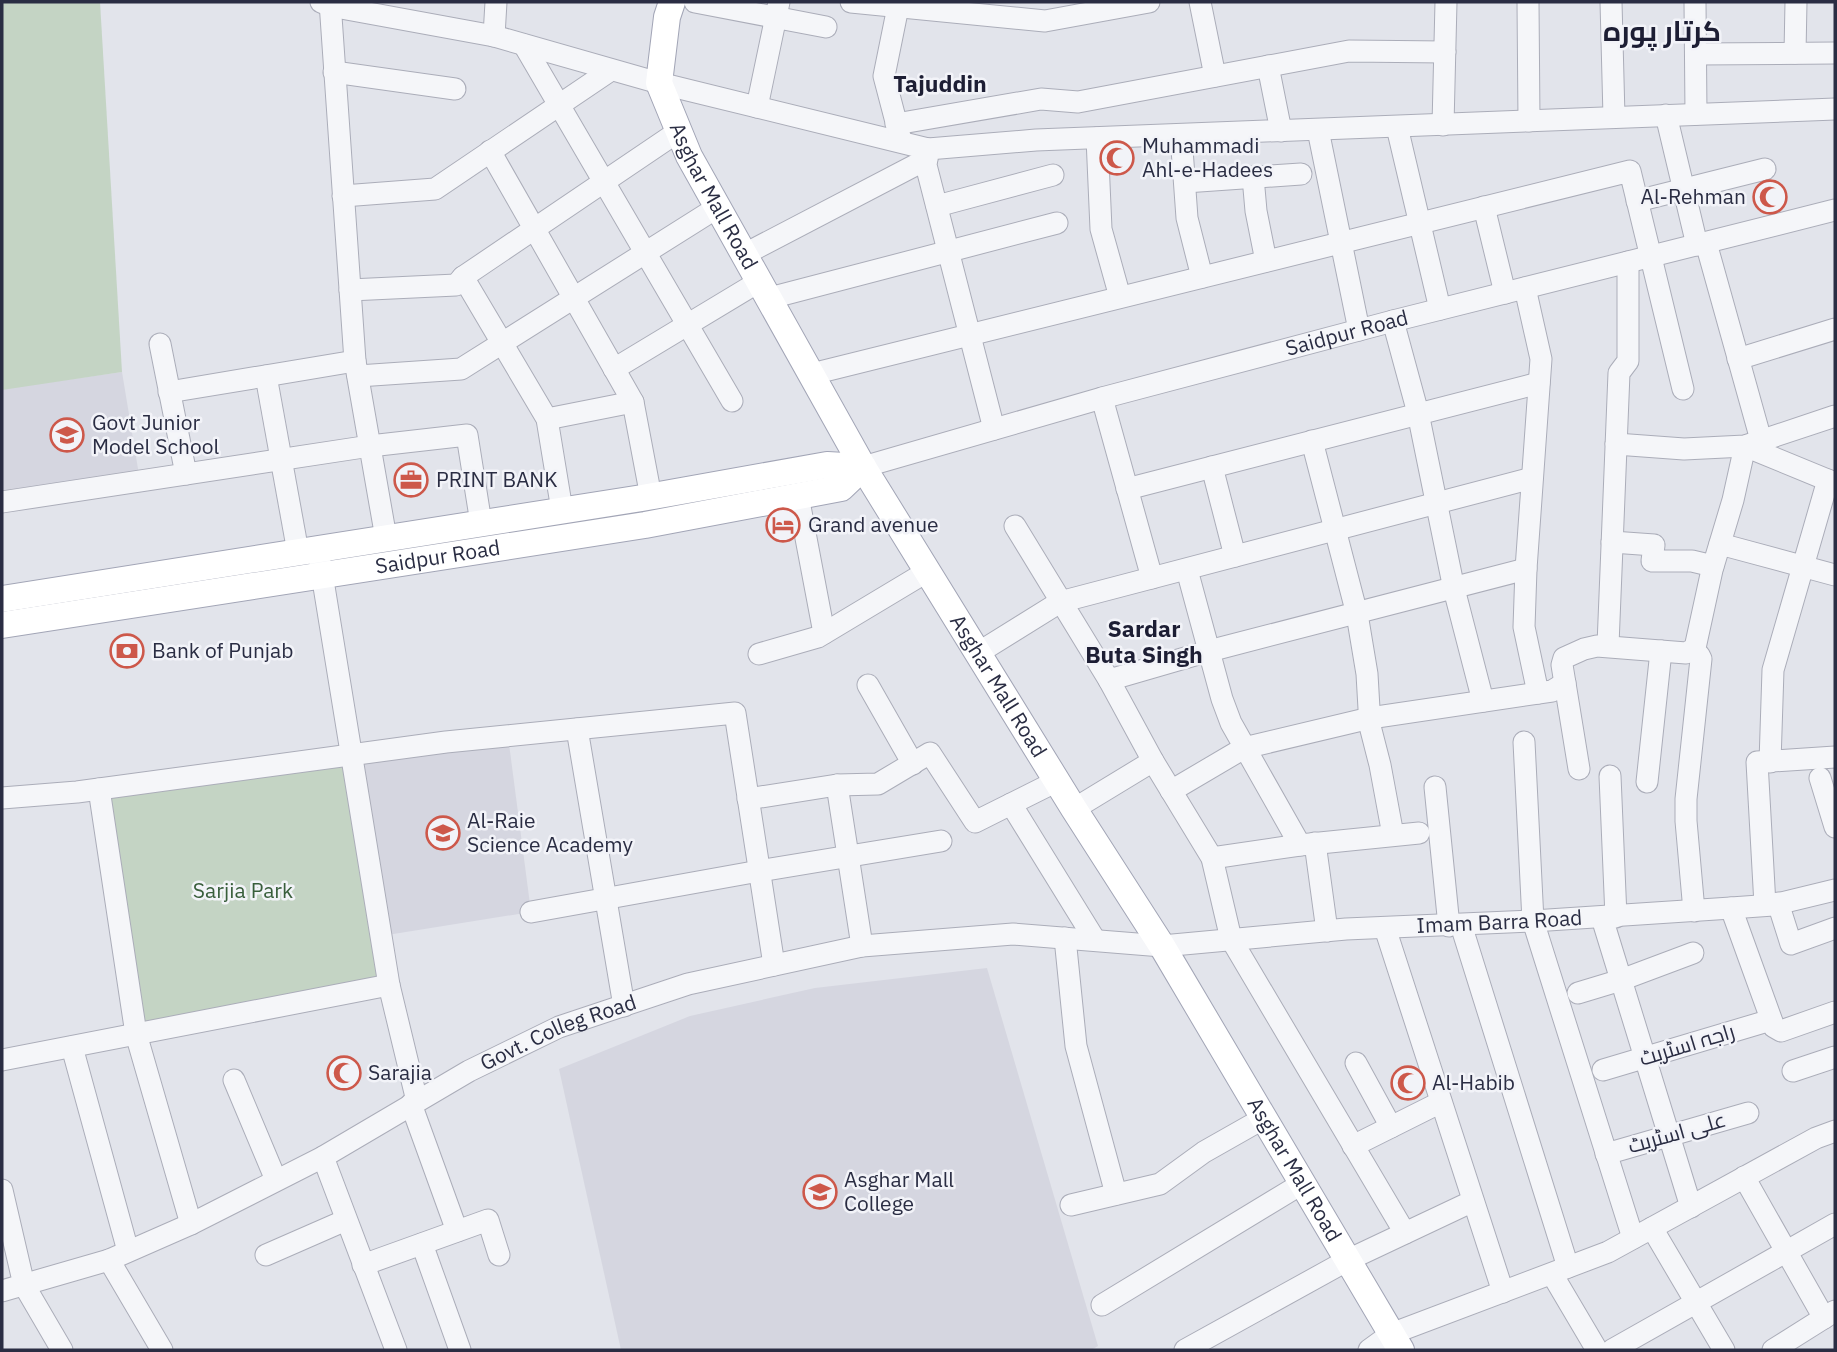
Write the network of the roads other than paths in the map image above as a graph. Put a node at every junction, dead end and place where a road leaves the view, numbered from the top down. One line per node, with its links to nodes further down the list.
1 (496, 2): 17 (street)
2 (672, 2): 27 (main road, Asghar Mall Road)
3 (695, 2): 14 (street)
4 (851, 2): 13 (street)
5 (1149, 2): 15 (street)
6 (1200, 2): 26 (street)
7 (1446, 2): 19 (street)
8 (1528, 2): 35 (street)
9 (1611, 2): 34 (street)
10 (1695, 2): 22 (street)
11 (1796, 2): 21 (street)
12 (327, 3): 17 (street); 25 (street)
13 (898, 5): 15 (street); 41 (street)
14 (777, 9): 16 (street); 30 (street)
15 (1019, 10)
16 (826, 26)
17 (494, 36): 18 (street)
18 (524, 45): 24 (street); 29 (street)
19 (1445, 52): 23 (street); 36 (street)
20 (1835, 52): 21 (street)
21 (1795, 53): 22 (street)
22 (1696, 54): 32 (street)
23 (1268, 66): 26 (street); 40 (street)
24 (611, 70): 27 (street); 29 (street)
25 (334, 72): 28 (street); 53 (street)
26 (1215, 76): 41 (street)
27 (659, 83): 30 (street); 39 (main road, Asghar Mall Road)
28 (455, 89)
29 (559, 105): 44 (street); 50 (street)
30 (757, 107): 41 (street)
31 (1835, 109): 32 (street)
32 (1696, 114): 33 (street)
33 (1666, 115): 34 (street); 52 (street)
34 (1614, 117): 35 (street)
35 (1529, 121): 36 (street)
36 (1443, 125): 37 (street)
37 (1397, 127): 38 (street); 60 (street)
38 (1318, 130): 40 (street); 62 (street)
39 (679, 131): 50 (street); 56 (main road, Asghar Mall Road)
40 (1281, 131): 42 (street)
41 (899, 133): 45 (street)
42 (1181, 135): 43 (street); 51 (street)
43 (1097, 138): 45 (street); 75 (street)
44 (490, 151): 53 (street); 61 (street)
45 (927, 154): 55 (street); 66 (street)
46 (1765, 169): 52 (street)
47 (1301, 174): 49 (street)
48 (1054, 175): 55 (street)
49 (1253, 177): 51 (street); 68 (street)
50 (604, 182): 61 (street); 65 (street)
51 (1185, 182): 71 (street)
52 (1684, 189): 54 (street); 63 (street)
53 (343, 196): 72 (street)
54 (1637, 201): 57 (street); 67 (street)
55 (937, 206): 64 (street)
56 (718, 207): 65 (street); 66 (main road, Asghar Mall Road)
57 (1484, 207): 60 (street); 74 (street)
58 (1835, 210): 63 (street, Saidpur Road)
59 (1057, 223): 64 (street)
60 (1420, 223): 62 (street); 77 (street)
61 (534, 229): 70 (street); 76 (street)
62 (1341, 242): 68 (street); 81 (street)
63 (1702, 244): 67 (street, Saidpur Road); 85 (street)
64 (949, 251): 73 (street); 82 (street)
65 (645, 253): 76 (street); 79 (street)
66 (745, 254): 73 (main road, Asghar Mall Road)
67 (1650, 256): 69 (street, Saidpur Road); 91 (street)
68 (1266, 261): 71 (street)
69 (1628, 262): 74 (street, Saidpur Road); 102 (street)
70 (463, 276): 72 (street); 84 (street)
71 (1202, 277): 75 (street)
72 (350, 290): 86 (street)
73 (765, 290): 79 (street); 88 (main road, Asghar Mall Road)
74 (1515, 290): 77 (street, Saidpur Road); 90 (street)
75 (1120, 297): 82 (street)
76 (574, 298): 84 (street); 87 (street)
77 (1440, 309): 78 (street, Saidpur Road)
78 (1393, 321): 81 (street, Saidpur Road); 96 (street)
79 (687, 325): 87 (street); 94 (street)
80 (1835, 329): 85 (street)
81 (1359, 330): 93 (street, Saidpur Road)
82 (970, 335): 88 (street); 99 (street)
83 (160, 344): 92 (street)
84 (502, 344): 86 (street); 98 (street)
85 (1738, 359): 101 (street)
86 (357, 368): 89 (street); 103 (street)
87 (614, 369): 95 (street)
88 (812, 374): 105 (main road, Asghar Mall Road)
89 (266, 376): 92 (street); 104 (street)
90 (1539, 383): 96 (street); 108 (street)
91 (1684, 389)
92 (169, 392): 107 (street)
93 (1102, 398): 99 (street, Saidpur Road); 110 (street)
94 (732, 401)
95 (633, 402): 98 (street); 111 (street)
96 (1418, 413): 100 (street); 114 (street)
97 (1835, 416): 101 (street)
98 (547, 419): 115 (street)
99 (994, 429): 105 (street, Saidpur Road)
100 (1312, 441): 106 (street); 118 (street)
101 (1753, 443): 102 (street); 109 (street); 121 (street)
102 (1616, 444): 120 (street)
103 (370, 446): 104 (street); 116 (street); 119 (street)
104 (281, 460): 107 (street); 122 (street)
105 (863, 467): 111 (main road, Saidpur Road); 112 (main road, Saidpur Road); 128 (main road, Asghar Mall Road)
106 (1212, 467): 110 (street); 123 (street)
107 (186, 474): 113 (street)
108 (1532, 478): 114 (street); 126 (street)
109 (1832, 482): 125 (street)
110 (1127, 489): 131 (street)
111 (651, 496): 115 (main road, Saidpur Road)
112 (799, 496): 129 (main road, Saidpur Road); 137 (street)
113 (2, 502)
114 (1437, 502): 118 (street); 132 (street)
115 (562, 510): 116 (main road, Saidpur Road)
116 (481, 523): 119 (main road, Saidpur Road)
117 (1015, 526): 134 (street)
118 (1334, 529): 123 (street); 135 (street)
119 (386, 538): 122 (main road, Saidpur Road)
120 (1612, 542): 124 (street); 138 (street)
121 (1720, 544): 124 (street); 125 (street)
122 (308, 550): 129 (street); 133 (main road, Saidpur Road)
123 (1235, 556): 127 (street)
124 (1713, 566): 141 (street)
125 (1803, 566): 130 (street); 156 (street)
126 (1526, 569): 132 (street); 147 (street)
127 (1187, 570): 131 (street); 139 (street)
128 (928, 571): 137 (street); 142 (main road, Asghar Mall Road)
129 (322, 575): 136 (main road, Saidpur Road); 153 (street)
130 (1835, 575)
131 (1152, 579): 134 (street)
132 (1454, 589): 135 (street); 148 (street)
133 (2, 599)
134 (1060, 602): 142 (street); 144 (street)
135 (1357, 614): 139 (street); 149 (street)
136 (2, 625)
137 (824, 633): 143 (street)
138 (1608, 645): 140 (street); 145 (street)
139 (1209, 651): 144 (street); 152 (street)
140 (1661, 651): 141 (street); 162 (street)
141 (1692, 651): 183 (street)
142 (978, 653): 161 (main road, Asghar Mall Road)
143 (759, 654)
144 (1109, 680): 155 (street)
145 (1564, 683): 147 (street); 158 (street)
146 (868, 685): 157 (street)
147 (1538, 693): 148 (street)
148 (1483, 701): 149 (street)
149 (1370, 718): 152 (street); 173 (street)
150 (577, 729): 153 (street); 168 (street); 180 (street)
151 (1524, 741): 186 (street)
152 (1244, 748): 166 (street); 175 (street)
153 (352, 754): 165 (street); 199 (street)
154 (1835, 757): 156 (street)
155 (1153, 761): 166 (street); 170 (street)
156 (1770, 762): 181 (street)
157 (913, 764): 163 (street); 169 (street)
158 (1579, 768)
159 (1610, 776): 185 (street)
160 (1820, 778): 171 (street)
161 (1057, 780): 169 (street); 170 (main road, Asghar Mall Road)
162 (1647, 782)
163 (837, 785): 168 (street); 176 (street)
164 (1434, 787): 187 (street)
165 (99, 789): 167 (street); 204 (street)
166 (1171, 791): 177 (street)
167 (2, 798)
168 (748, 799): 178 (street)
169 (1011, 804): 193 (street)
170 (1074, 808): 195 (main road, Asghar Mall Road)
171 (1835, 827)
172 (1419, 833): 173 (street)
173 (1393, 835): 175 (street)
174 (941, 841): 176 (street)
175 (1308, 844): 177 (street); 190 (street)
176 (848, 856): 178 (street); 194 (street)
177 (1212, 858): 192 (street)
178 (759, 871): 180 (street); 197 (street)
179 (1835, 890): 181 (street, Imam Barra Road)
180 (606, 901): 184 (street); 201 (street)
181 (1772, 904): 182 (street, Imam Barra Road); 189 (street)
182 (1731, 908): 183 (street, Imam Barra Road); 203 (street)
183 (1694, 911): 185 (street, Imam Barra Road)
184 (531, 912)
185 (1609, 917): 186 (street, Imam Barra Road); 198 (street)
186 (1533, 921): 187 (street, Imam Barra Road); 221 (street)
187 (1455, 926): 188 (street, Imam Barra Road); 245 (street)
188 (1385, 928): 190 (street, Imam Barra Road); 214 (street)
189 (1835, 928)
190 (1326, 931): 192 (street, Imam Barra Road)
191 (1065, 937): 193 (street, Govt. Colleg Road); 194 (street, Govt. Colleg Road); 227 (street)
192 (1231, 939): 195 (street, Imam Barra Road); 220 (street)
193 (1095, 940): 195 (street, Govt. Colleg Road)
194 (862, 946): 197 (street, Govt. Colleg Road)
195 (1162, 946): 216 (main road, Asghar Mall Road)
196 (1693, 953): 198 (street)
197 (774, 965): 201 (street, Govt. Colleg Road)
198 (1621, 980): 200 (street); 207 (street)
199 (389, 985): 204 (street); 213 (street)
200 (1578, 993)
201 (624, 1006): 213 (street, Govt. Colleg Road)
202 (1835, 1012): 203 (street)
203 (1771, 1020): 207 (street, راجہ اسٹریٹ)
204 (136, 1034): 205 (street); 232 (street)
205 (72, 1046): 208 (street); 242 (street)
206 (1835, 1057): 211 (street)
207 (1645, 1058): 210 (street, راجہ اسٹریٹ); 219 (street)
208 (2, 1060)
209 (1356, 1063): 217 (street)
210 (1603, 1070)
211 (1793, 1071)
212 (234, 1080): 224 (street)
213 (414, 1102): 222 (street, Govt. Colleg Road); 235 (street)
214 (1441, 1102): 217 (street); 228 (street)
215 (1748, 1113): 219 (street, علی اسٹریٹ)
216 (1264, 1118): 225 (main road, Asghar Mall Road); 227 (street)
217 (1391, 1127): 220 (street)
218 (1835, 1131): 223 (street)
219 (1669, 1136): 221 (street, علی اسٹریٹ); 230 (street)
220 (1353, 1146): 236 (street)
221 (1606, 1154): 237 (street)
222 (323, 1157): 224 (street, Govt. Colleg Road); 231 (street)
223 (1744, 1177): 230 (street); 239 (street)
224 (276, 1180): 232 (street, Govt. Colleg Road)
225 (1303, 1184): 243 (main road, Asghar Mall Road); 250 (street)
226 (2, 1189): 246 (street)
227 (1116, 1194): 229 (street)
228 (1473, 1201): 236 (street); 248 (street)
229 (1071, 1205)
230 (1691, 1207): 234 (street)
231 (346, 1220): 240 (street); 244 (street)
232 (191, 1224): 242 (street, Govt. Colleg Road)
233 (1835, 1224): 239 (street)
234 (1652, 1228): 237 (street); 249 (street)
235 (457, 1231): 238 (street); 241 (street)
236 (1405, 1233): 243 (street)
237 (1633, 1238): 245 (street)
238 (422, 1244): 244 (street); 257 (street)
239 (1786, 1251): 249 (street); 251 (street)
240 (266, 1255)
241 (499, 1255)
242 (119, 1256): 246 (street, Govt. Colleg Road); 255 (street)
243 (1348, 1260): 252 (main road, Asghar Mall Road); 253 (street)
244 (363, 1265): 256 (street)
245 (1560, 1271): 248 (street); 260 (street)
246 (24, 1285): 247 (street, Govt. Colleg Road); 254 (street)
247 (2, 1291)
248 (1503, 1292): 252 (street)
249 (1696, 1302): 261 (street); 262 (street)
250 (1102, 1305)
251 (1830, 1315): 263 (street)
252 (1396, 1342): 259 (street)
253 (1210, 1344): 258 (street)
254 (62, 1350)
255 (162, 1350)
256 (396, 1350)
257 (460, 1350)
258 (1185, 1350)
259 (1369, 1350)
260 (1597, 1350)
261 (1612, 1350)
262 (1724, 1350)
263 (1773, 1350)

